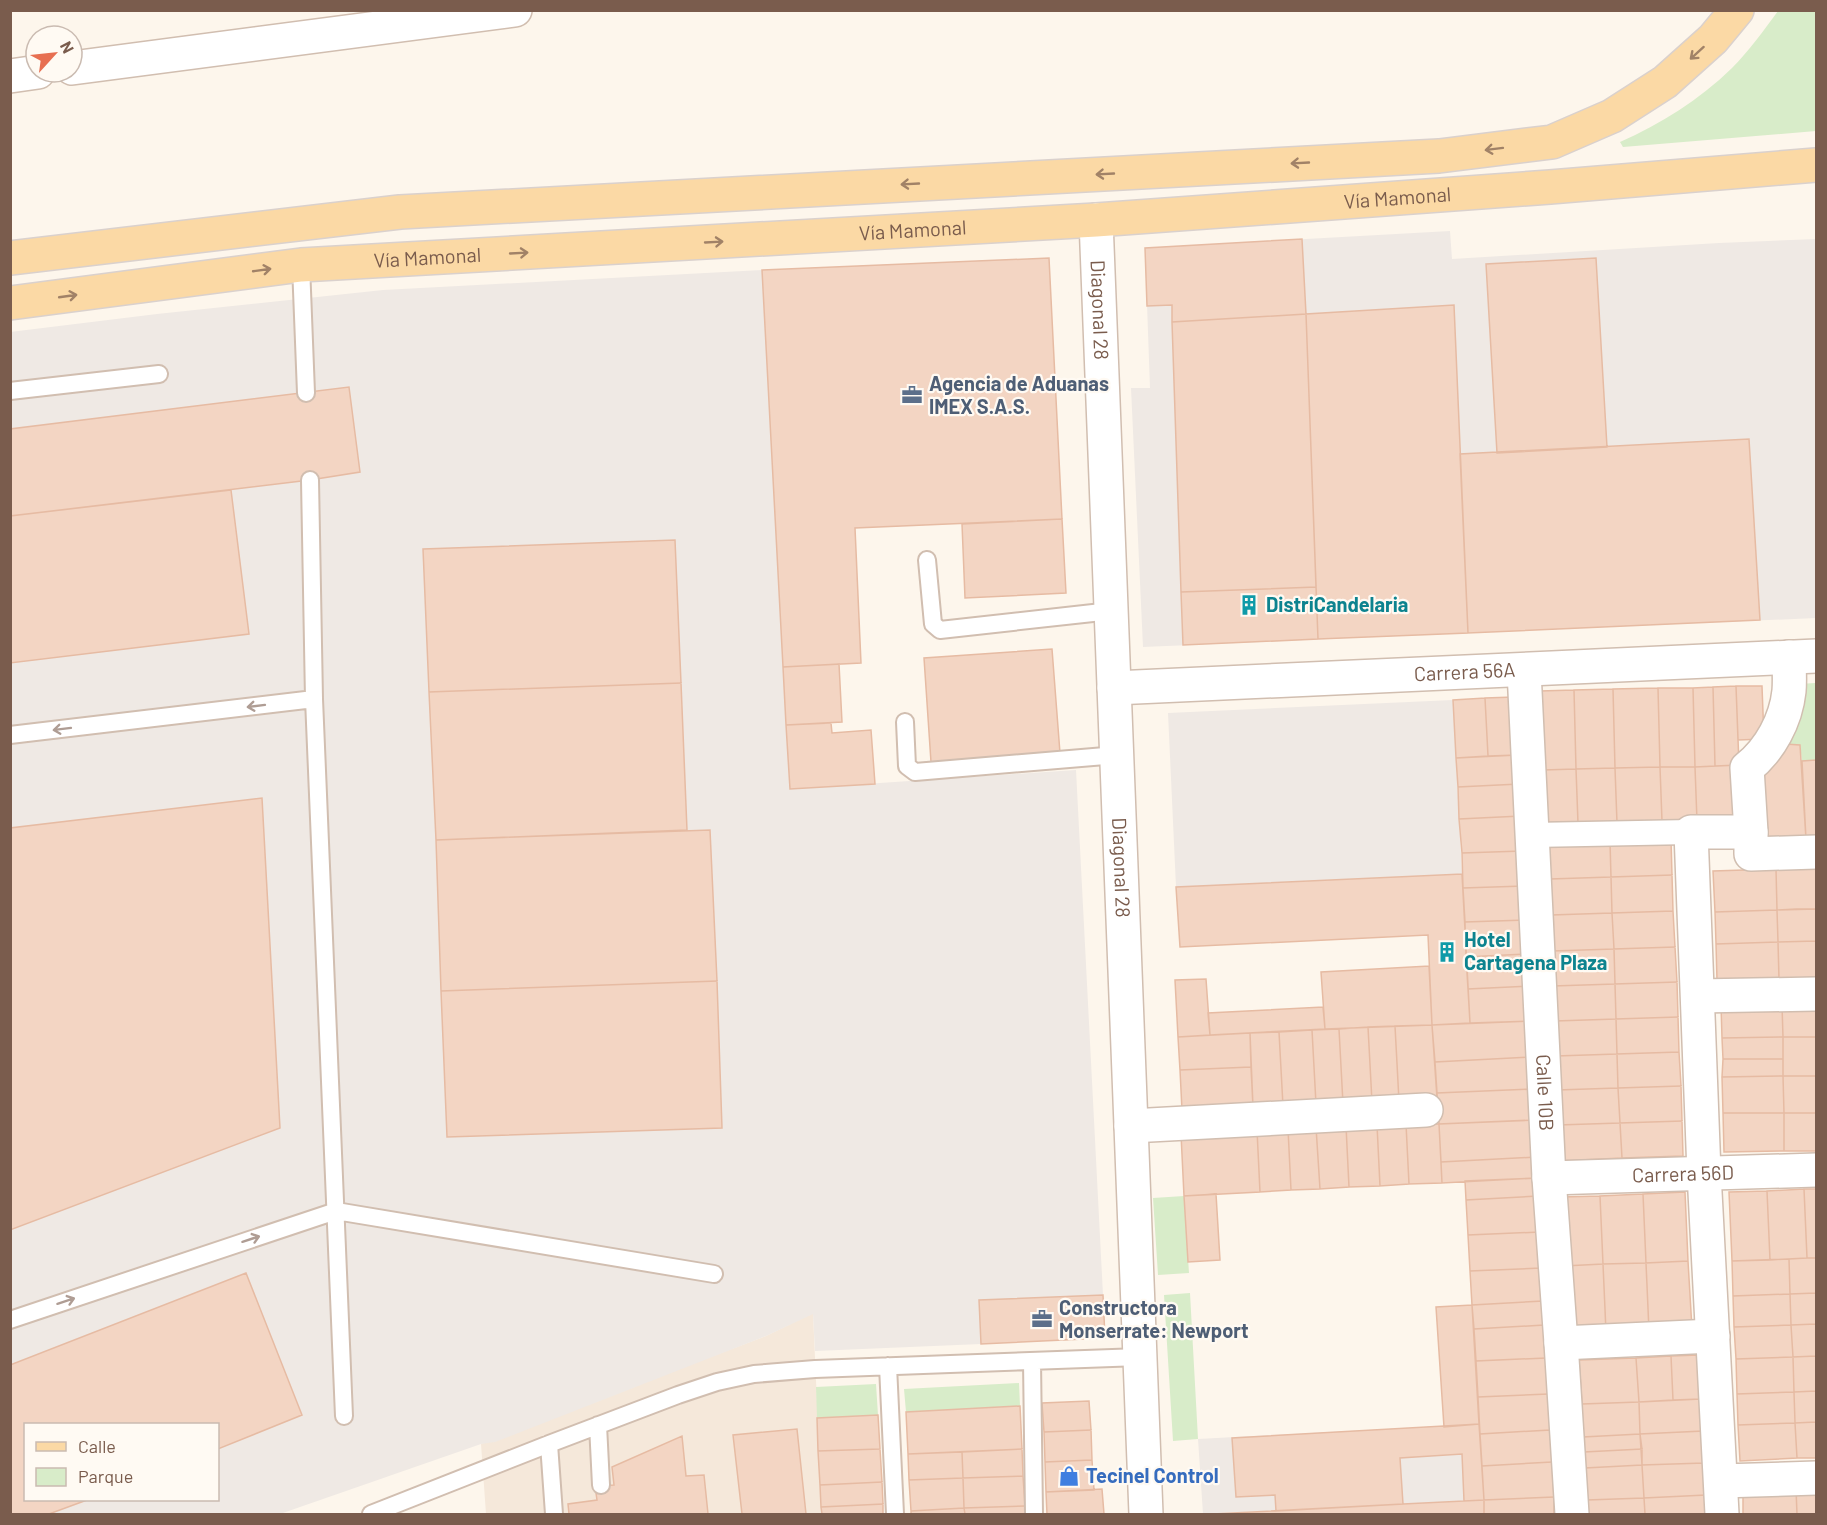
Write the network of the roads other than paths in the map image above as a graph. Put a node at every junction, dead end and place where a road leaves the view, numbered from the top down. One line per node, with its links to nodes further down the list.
1 (515, 10): 3 (street)
2 (1737, 10): 6 (main road, Vía Mamonal, one-way to 6)
3 (84, 66)
4 (1816, 165): 5 (main road, Vía Mamonal)
5 (1096, 220): 7 (main road, Vía Mamonal, one-way to 5); 14 (street, Diagonal 28)
6 (10, 258)
7 (301, 265): 8 (main road, Vía Mamonal, one-way to 7); 11 (lane)
8 (10, 303)
9 (159, 374): 10 (lane)
10 (10, 391)
11 (306, 393)
12 (310, 480): 18 (lane)
13 (927, 560): 14 (lane)
14 (1111, 610): 17 (street, Diagonal 28)
15 (1803, 657): 16 (street, Carrera 56A); 23 (street)
16 (1524, 670): 17 (street, Carrera 56A); 24 (street, Calle 10B)
17 (1114, 688): 21 (street, Diagonal 28)
18 (314, 699): 20 (lane, one-way to 20); 33 (lane)
19 (905, 722): 21 (lane)
20 (10, 735)
21 (1117, 755): 29 (street, Diagonal 28)
22 (1691, 832): 23 (street); 24 (street); 27 (street)
23 (1751, 832): 25 (street)
24 (1532, 835): 32 (street, Calle 10B)
25 (1816, 852)
26 (1816, 994): 27 (street)
27 (1698, 996): 31 (street)
28 (1426, 1110): 29 (street)
29 (1131, 1126): 38 (street, Diagonal 28)
30 (1816, 1170): 31 (street, Carrera 56D)
31 (1704, 1173): 32 (street, Carrera 56D); 36 (street)
32 (1549, 1178): 37 (street, Calle 10B)
33 (336, 1211): 34 (lane); 35 (lane, one-way to 33); 41 (lane)
34 (714, 1274)
35 (10, 1320)
36 (1713, 1335): 37 (street); 45 (street)
37 (1561, 1343): 52 (street, Calle 10B)
38 (1140, 1357): 39 (lane); 51 (street, Diagonal 28)
39 (1032, 1361): 40 (lane); 50 (lane)
40 (888, 1366): 42 (lane); 49 (lane)
41 (344, 1416)
42 (598, 1425): 43 (lane); 46 (lane)
43 (549, 1444): 47 (lane); 48 (lane)
44 (1816, 1478): 45 (street)
45 (1721, 1481): 53 (street)
46 (601, 1485)
47 (371, 1515)
48 (554, 1515)
49 (895, 1515)
50 (1034, 1515)
51 (1146, 1515)
52 (1572, 1515)
53 (1722, 1515)

